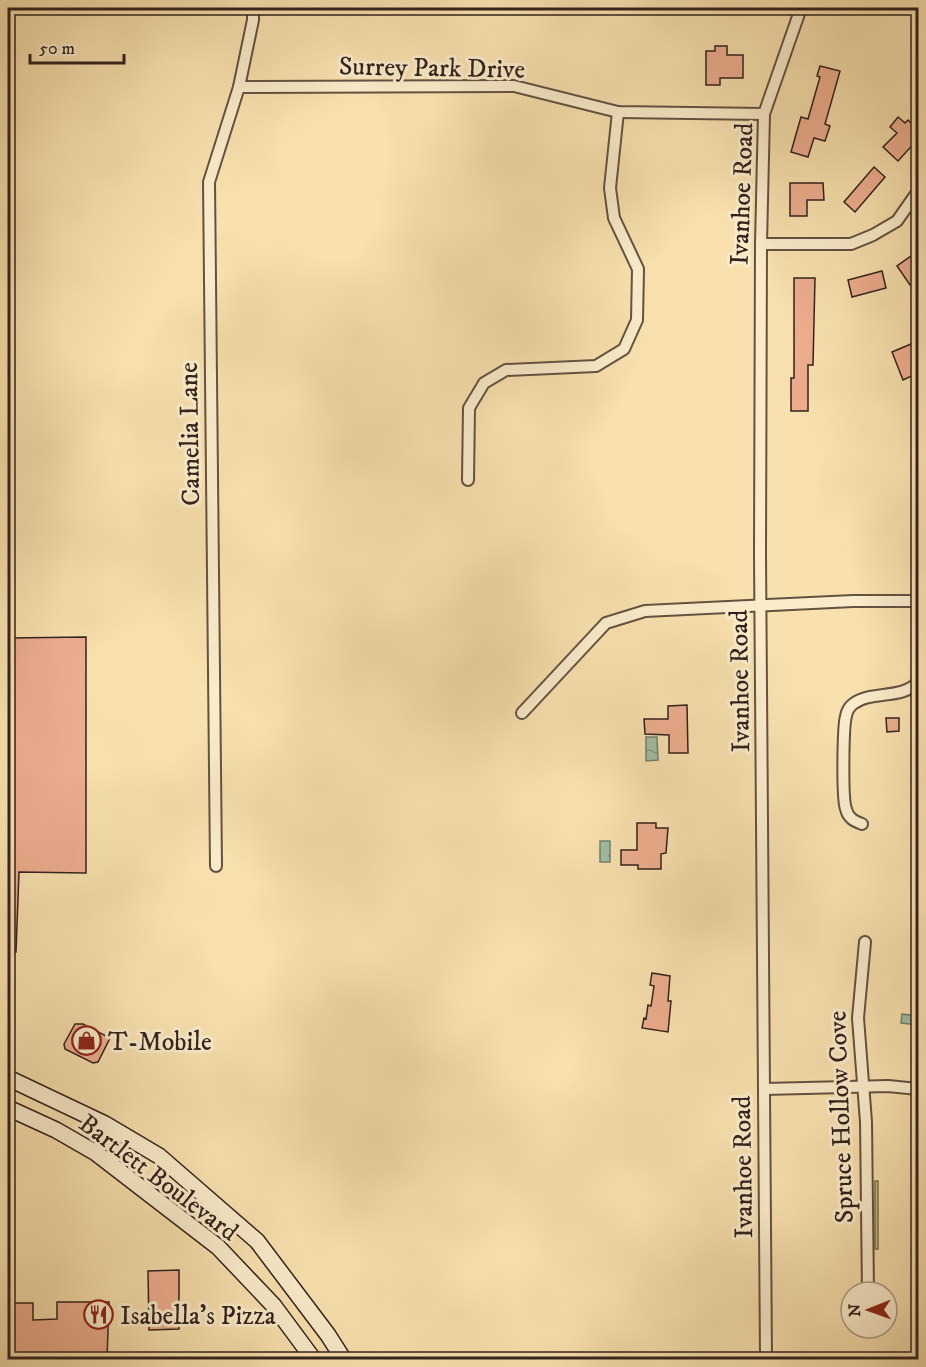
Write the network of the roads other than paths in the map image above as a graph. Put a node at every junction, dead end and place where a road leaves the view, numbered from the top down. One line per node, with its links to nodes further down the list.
1 (253, 8): 3 (street, Camelia Lane)
2 (801, 8): 5 (street, Ivanhoe Road)
3 (239, 87): 4 (street, Surrey Park Drive); 14 (street, Camelia Lane)
4 (618, 112): 5 (street, Surrey Park Drive); 8 (street)
5 (764, 114): 7 (street, Ivanhoe Road)
6 (918, 191): 7 (street)
7 (761, 244): 10 (street, Ivanhoe Road)
8 (468, 480)
9 (918, 602): 10 (street)
10 (761, 605): 12 (street); 18 (street, Ivanhoe Road)
11 (918, 682): 13 (street)
12 (522, 713)
13 (862, 824)
14 (216, 866)
15 (865, 942): 17 (street, Spruce Hollow Cove)
16 (8, 1078): 22 (main road, Bartlett Boulevard)
17 (863, 1086): 18 (street); 19 (street); 21 (street, Spruce Hollow Cove)
18 (764, 1089): 25 (street, Ivanhoe Road)
19 (918, 1089)
20 (8, 1108): 23 (main road, Bartlett Boulevard)
21 (867, 1280)
22 (328, 1335): 23 (main road); 24 (main road, Bartlett Boulevard)
23 (311, 1356)
24 (344, 1359)
25 (766, 1359)

